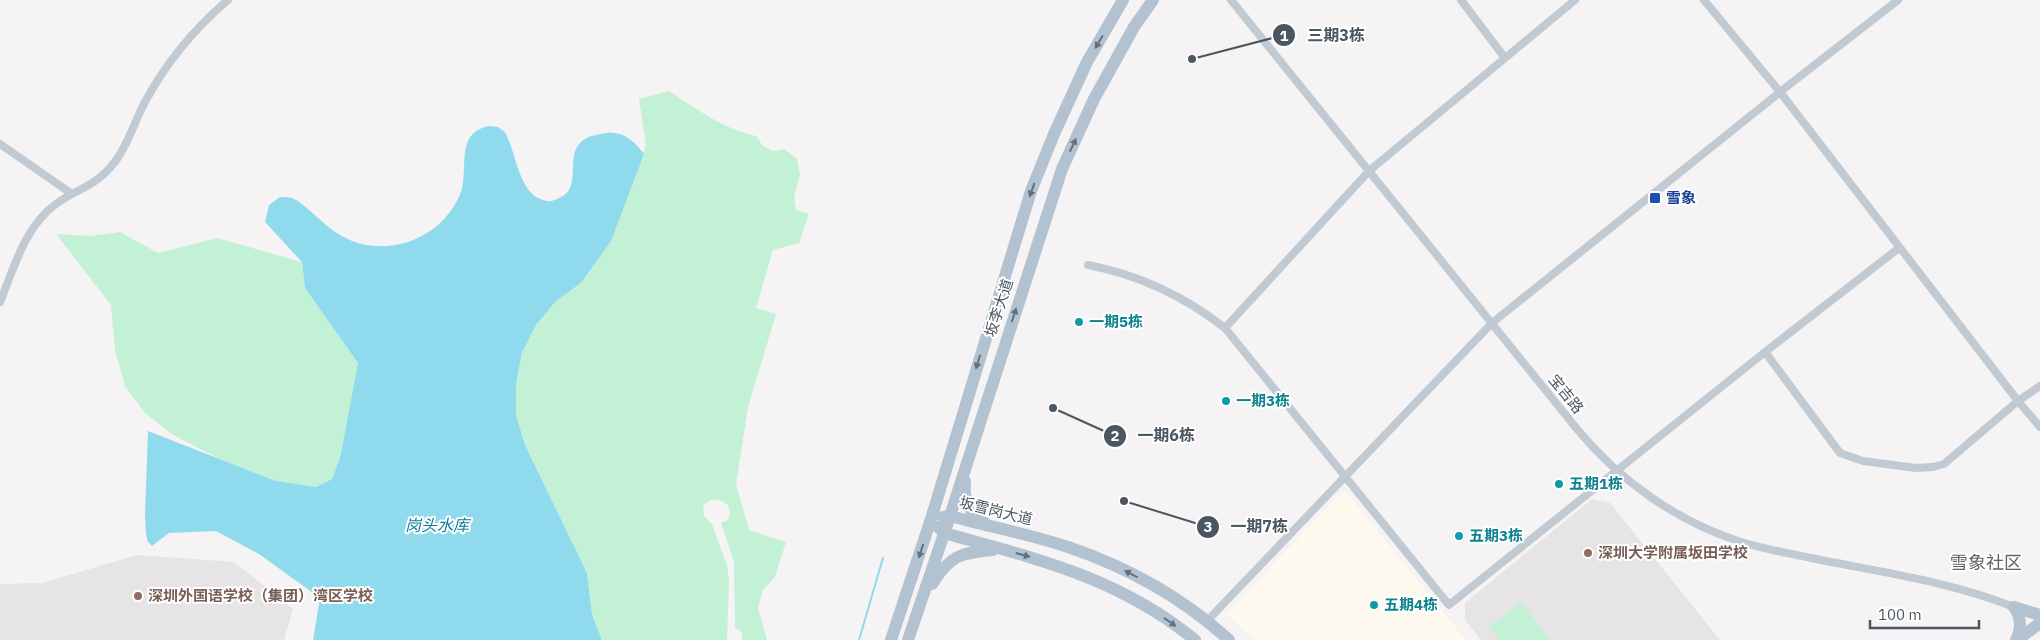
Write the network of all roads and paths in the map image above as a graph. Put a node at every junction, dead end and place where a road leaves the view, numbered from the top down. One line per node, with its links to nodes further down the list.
1 (228, 0): 13 (street)
2 (1123, 0): 27 (main road, 坂李大道, one-way to 27)
3 (1153, 0): 23 (main road, 坂李大道, one-way to 3)
4 (1231, 0): 12 (street, 宝吉路)
5 (1461, 0): 9 (street)
6 (1575, 0): 9 (street)
7 (1704, 0): 10 (street)
8 (1898, 0): 10 (street)
9 (1505, 58): 12 (street)
10 (1780, 92): 14 (street); 17 (street)
11 (0, 144): 13 (street)
12 (1369, 171): 17 (street, 宝吉路); 18 (street)
13 (72, 194): 16 (street)
14 (1899, 248): 19 (street); 21 (street)
15 (1088, 265): 18 (street)
16 (0, 302)
17 (1492, 323): 24 (street, 宝吉路); 25 (street)
18 (1225, 328): 25 (street)
19 (1765, 352): 21 (street); 24 (street)
20 (2040, 386): 21 (street)
21 (2018, 401): 22 (street)
22 (2040, 427)
23 (968, 462): 26 (main road, 坂李大道); 28 (main road)
24 (1616, 471): 25 (street); 32 (street, 宝吉路)
25 (1345, 476): 34 (street)
26 (950, 516): 27 (main road, 坂雪岗大道); 28 (main road, 坂雪岗大道); 29 (main road, 坂李大道)
27 (931, 519): 29 (main road); 36 (main road, 坂李大道, one-way to 36)
28 (1006, 531): 34 (main road, 坂雪岗大道, one-way to 28)
29 (944, 533): 30 (main road); 31 (main road, 坂李大道)
30 (1001, 549): 31 (main road); 38 (main road, one-way to 38)
31 (921, 601): 37 (main road, 坂李大道)
32 (2014, 607): 33 (main road); 40 (main road)
33 (2040, 615)
34 (1207, 621): 39 (main road, 坂雪岗大道)
35 (2040, 623): 40 (main road)
36 (891, 640)
37 (908, 640)
38 (1195, 640)
39 (1229, 640)
40 (2016, 640)

